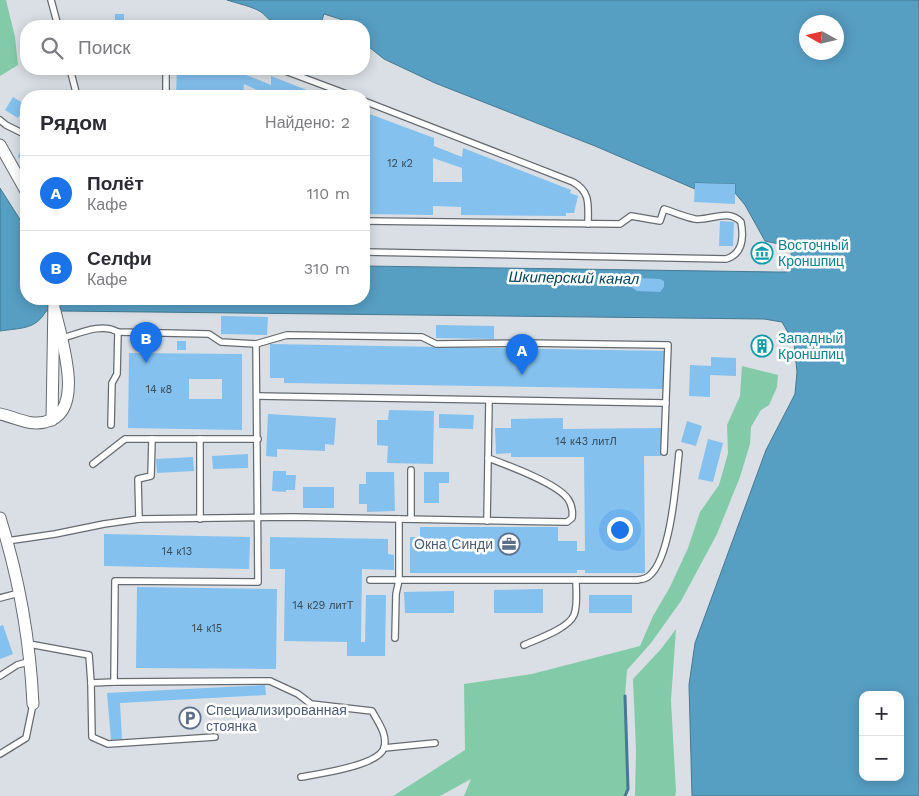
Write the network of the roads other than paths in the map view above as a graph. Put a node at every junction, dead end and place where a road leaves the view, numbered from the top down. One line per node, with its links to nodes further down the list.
1 (51, 0): 2 (lane)
2 (56, 20)
3 (72, 75): 6 (lane)
4 (166, 75): 7 (lane)
5 (296, 75): 8 (lane)
6 (75, 90)
7 (166, 90)
8 (336, 90)
9 (370, 103): 15 (lane)
10 (0, 120): 11 (lane)
11 (20, 132)
12 (0, 145): 13 (street)
13 (20, 172)
14 (370, 221): 15 (lane)
15 (588, 224): 16 (lane)
16 (370, 252)
17 (54, 305): 18 (street)
18 (55, 311): 20 (street); 26 (street)
19 (118, 332): 20 (lane); 21 (lane); 27 (lane)
20 (60, 339): 26 (street)
21 (256, 344): 22 (lane); 24 (lane)
22 (257, 396): 23 (lane); 30 (lane)
23 (489, 401): 24 (lane); 33 (lane)
24 (666, 403): 31 (lane)
25 (0, 414): 26 (street)
26 (52, 420)
27 (111, 425)
28 (152, 439): 29 (lane); 34 (lane); 40 (lane)
29 (200, 439): 30 (lane); 38 (lane)
30 (258, 440): 36 (lane)
31 (664, 452)
32 (679, 453): 46 (lane)
33 (488, 458): 42 (lane); 42 (lane)
34 (93, 464)
35 (411, 470): 41 (lane)
36 (258, 517): 38 (lane); 39 (lane); 54 (lane)
37 (0, 518): 43 (street)
38 (200, 519): 40 (lane)
39 (398, 519): 41 (lane); 45 (lane)
40 (139, 520): 43 (lane)
41 (411, 520): 42 (lane)
42 (487, 521)
43 (7, 541): 47 (street)
44 (370, 580): 45 (lane)
45 (399, 580): 46 (lane); 49 (lane)
46 (576, 580): 51 (lane)
47 (19, 593): 48 (lane); 50 (street)
48 (0, 598)
49 (395, 638)
50 (29, 644): 52 (street); 55 (lane)
51 (524, 646)
52 (31, 661): 53 (lane); 56 (street)
53 (0, 676)
54 (114, 682): 55 (lane); 59 (lane)
55 (91, 683): 57 (lane)
56 (33, 704): 60 (lane)
57 (215, 737)
58 (435, 743): 59 (lane)
59 (384, 748): 61 (lane)
60 (0, 754)
61 (301, 777)

